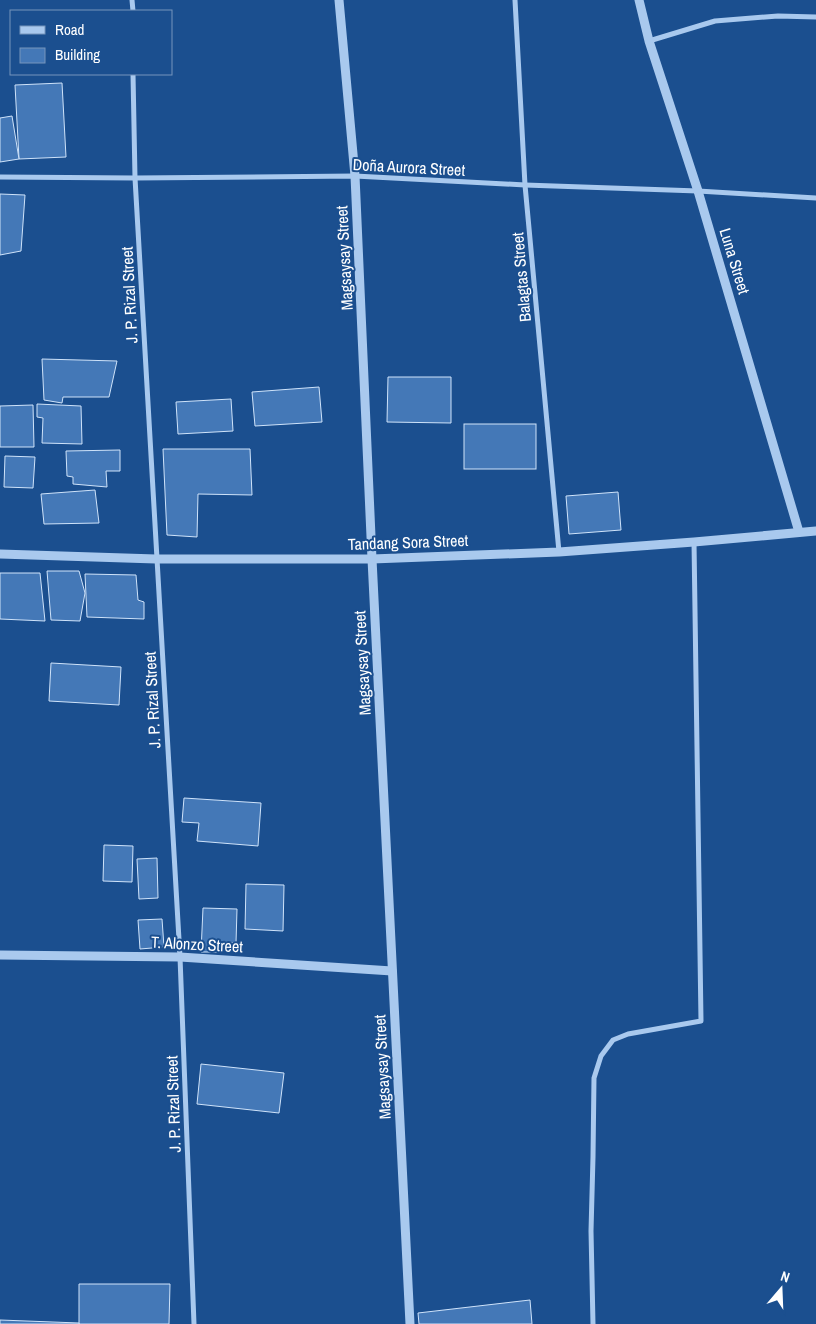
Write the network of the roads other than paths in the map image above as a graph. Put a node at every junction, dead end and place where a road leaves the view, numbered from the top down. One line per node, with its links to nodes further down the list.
1 (339, 0): 7 (street, Magsaysay Street)
2 (515, 0): 10 (street, Balagtas Street)
3 (639, 0): 5 (street, Luna Street)
4 (816, 17): 5 (street)
5 (649, 41): 11 (street, Luna Street)
6 (133, 75): 9 (street, J. P. Rizal Street)
7 (355, 176): 9 (street, Doña Aurora Street); 10 (street, Doña Aurora Street); 19 (street, Magsaysay Street)
8 (0, 177): 9 (street, Doña Aurora Street)
9 (135, 178): 18 (street, J. P. Rizal Street)
10 (525, 185): 11 (street, Doña Aurora Street); 16 (street, Balagtas Street)
11 (698, 191): 12 (street, Doña Aurora Street); 14 (street, Luna Street)
12 (816, 198)
13 (816, 531): 14 (street, Tandang Sora Street)
14 (799, 532): 15 (street, Tandang Sora Street)
15 (694, 542): 16 (street, Tandang Sora Street); 25 (street)
16 (559, 552): 19 (street, Tandang Sora Street)
17 (0, 554): 18 (street, Tandang Sora Street)
18 (156, 559): 19 (street, Tandang Sora Street); 21 (street, J. P. Rizal Street)
19 (372, 559): 22 (street, Magsaysay Street)
20 (0, 955): 21 (street, T. Alonzo Street)
21 (180, 957): 22 (street, T. Alonzo Street); 23 (street, J. P. Rizal Street)
22 (392, 971): 24 (street, Magsaysay Street)
23 (194, 1324)
24 (410, 1324)
25 (593, 1324)

